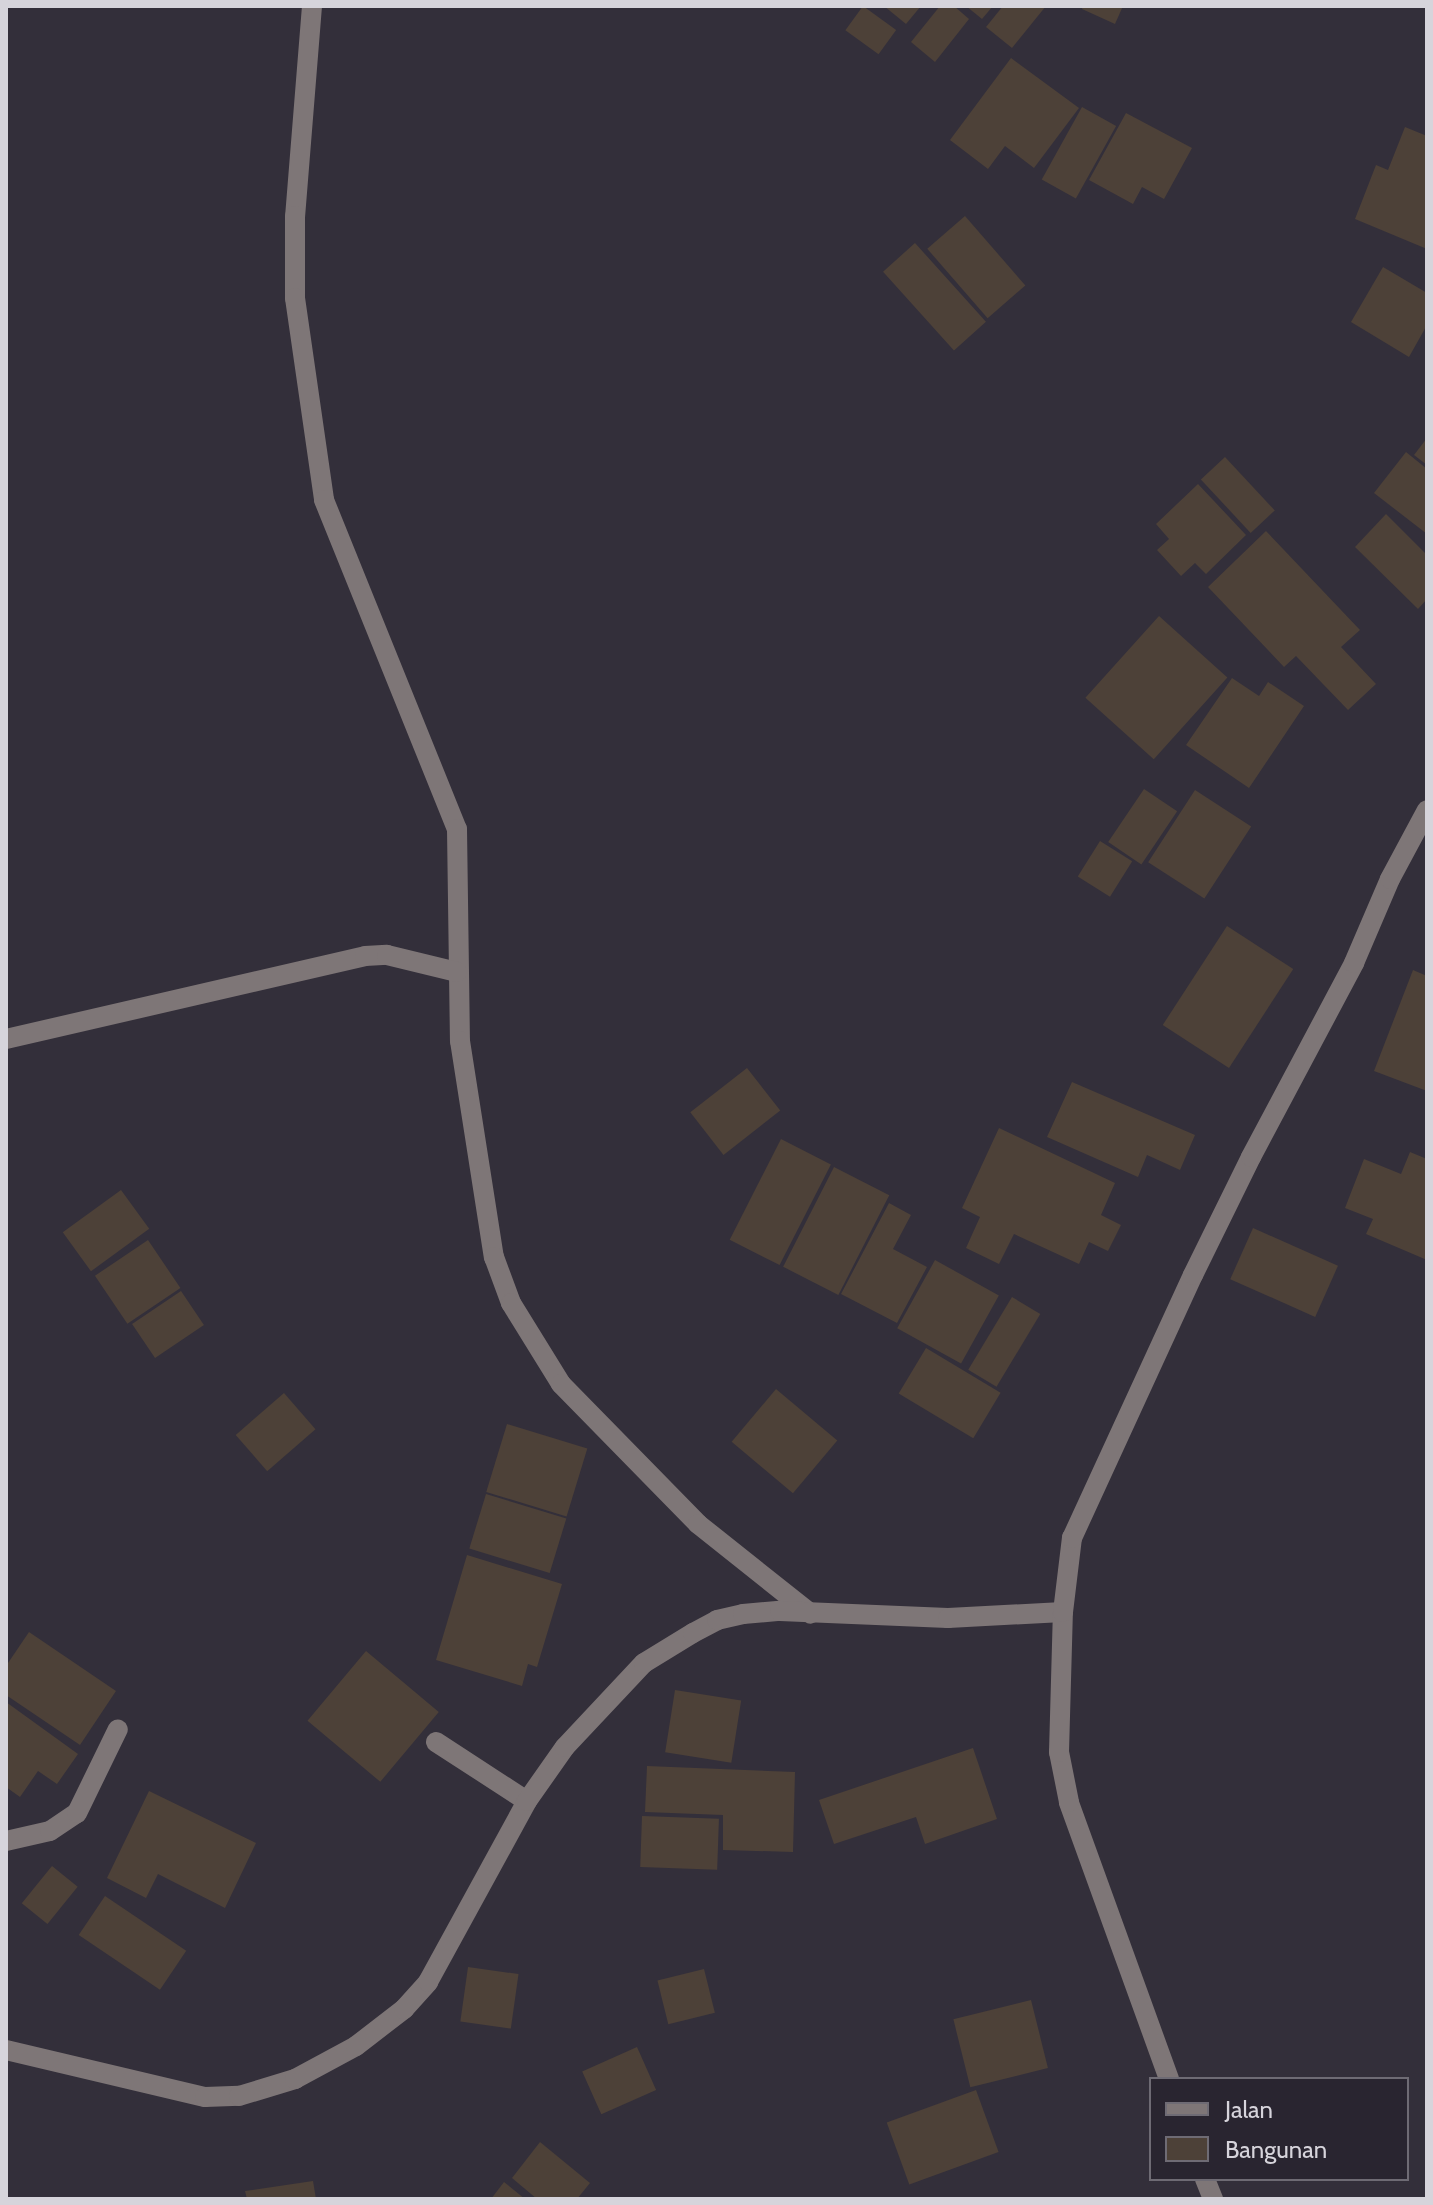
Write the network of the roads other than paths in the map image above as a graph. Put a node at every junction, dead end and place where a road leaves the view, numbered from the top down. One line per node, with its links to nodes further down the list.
1 (312, 6): 3 (street)
2 (1427, 810): 5 (street)
3 (457, 972): 4 (street); 6 (street)
4 (6, 1039)
5 (1063, 1612): 6 (street); 12 (street)
6 (811, 1614): 9 (street)
7 (118, 1729): 10 (street)
8 (436, 1742): 9 (street)
9 (527, 1801): 11 (street)
10 (6, 1841)
11 (6, 2050)
12 (1168, 2077)

